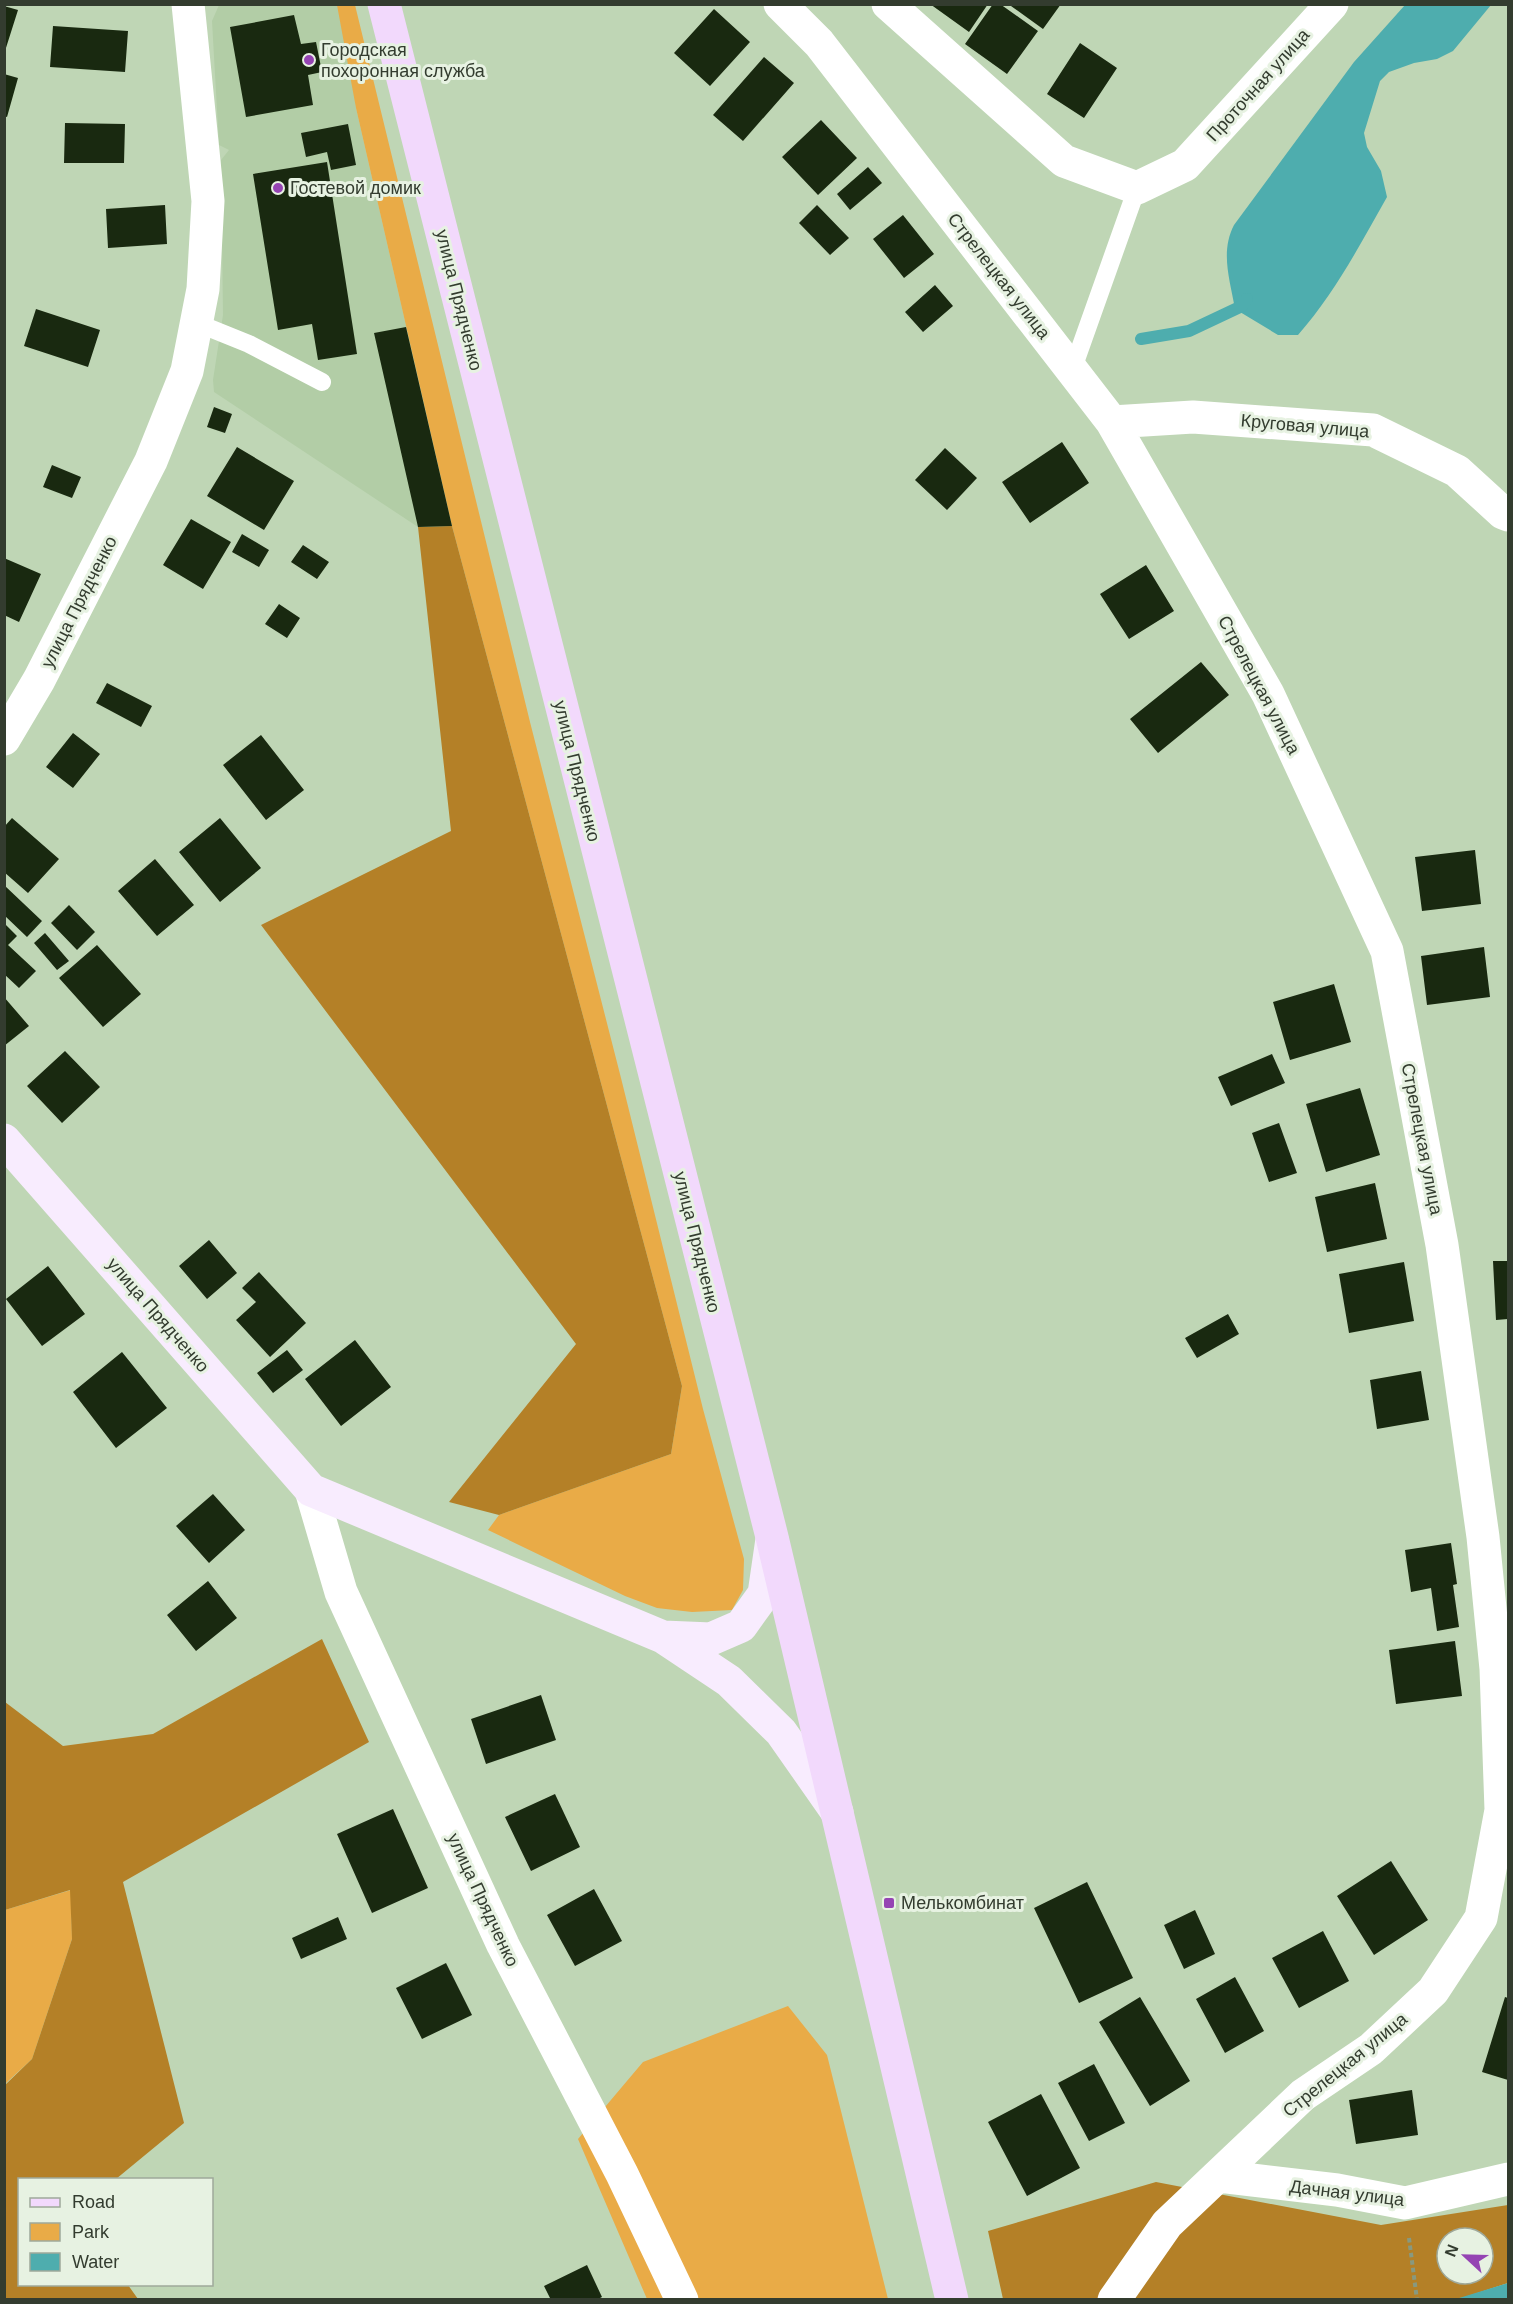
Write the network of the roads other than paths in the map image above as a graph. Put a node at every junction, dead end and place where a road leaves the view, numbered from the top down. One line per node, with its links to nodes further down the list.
1 (188, 4): 7 (street, улица Прядченко)
2 (384, 4): 15 (main road, улица Прядченко)
3 (780, 4): 8 (street, Стрелецкая улица)
4 (888, 4): 6 (street)
5 (1332, 4): 6 (street, Проточная улица)
6 (1137, 188): 8 (lane)
7 (196, 323): 9 (lane); 12 (street, улица Прядченко)
8 (1072, 371): 10 (street, Стрелецкая улица)
9 (322, 382)
10 (1112, 422): 11 (street, Круговая улица); 18 (street, Стрелецкая улица)
11 (1509, 514)
12 (4, 739)
13 (4, 1140): 14 (street, улица Прядченко)
14 (311, 1490): 16 (street, улица Прядченко); 20 (street, улица Прядченко)
15 (772, 1537): 16 (street, улица Прядченко); 17 (main road, улица Прядченко)
16 (663, 1637): 17 (street, улица Прядченко)
17 (839, 1815): 21 (main road, улица Прядченко)
18 (1219, 2176): 19 (street, Дачная улица); 22 (street, Стрелецкая улица)
19 (1509, 2180)
20 (682, 2300)
21 (952, 2300)
22 (1114, 2300)

